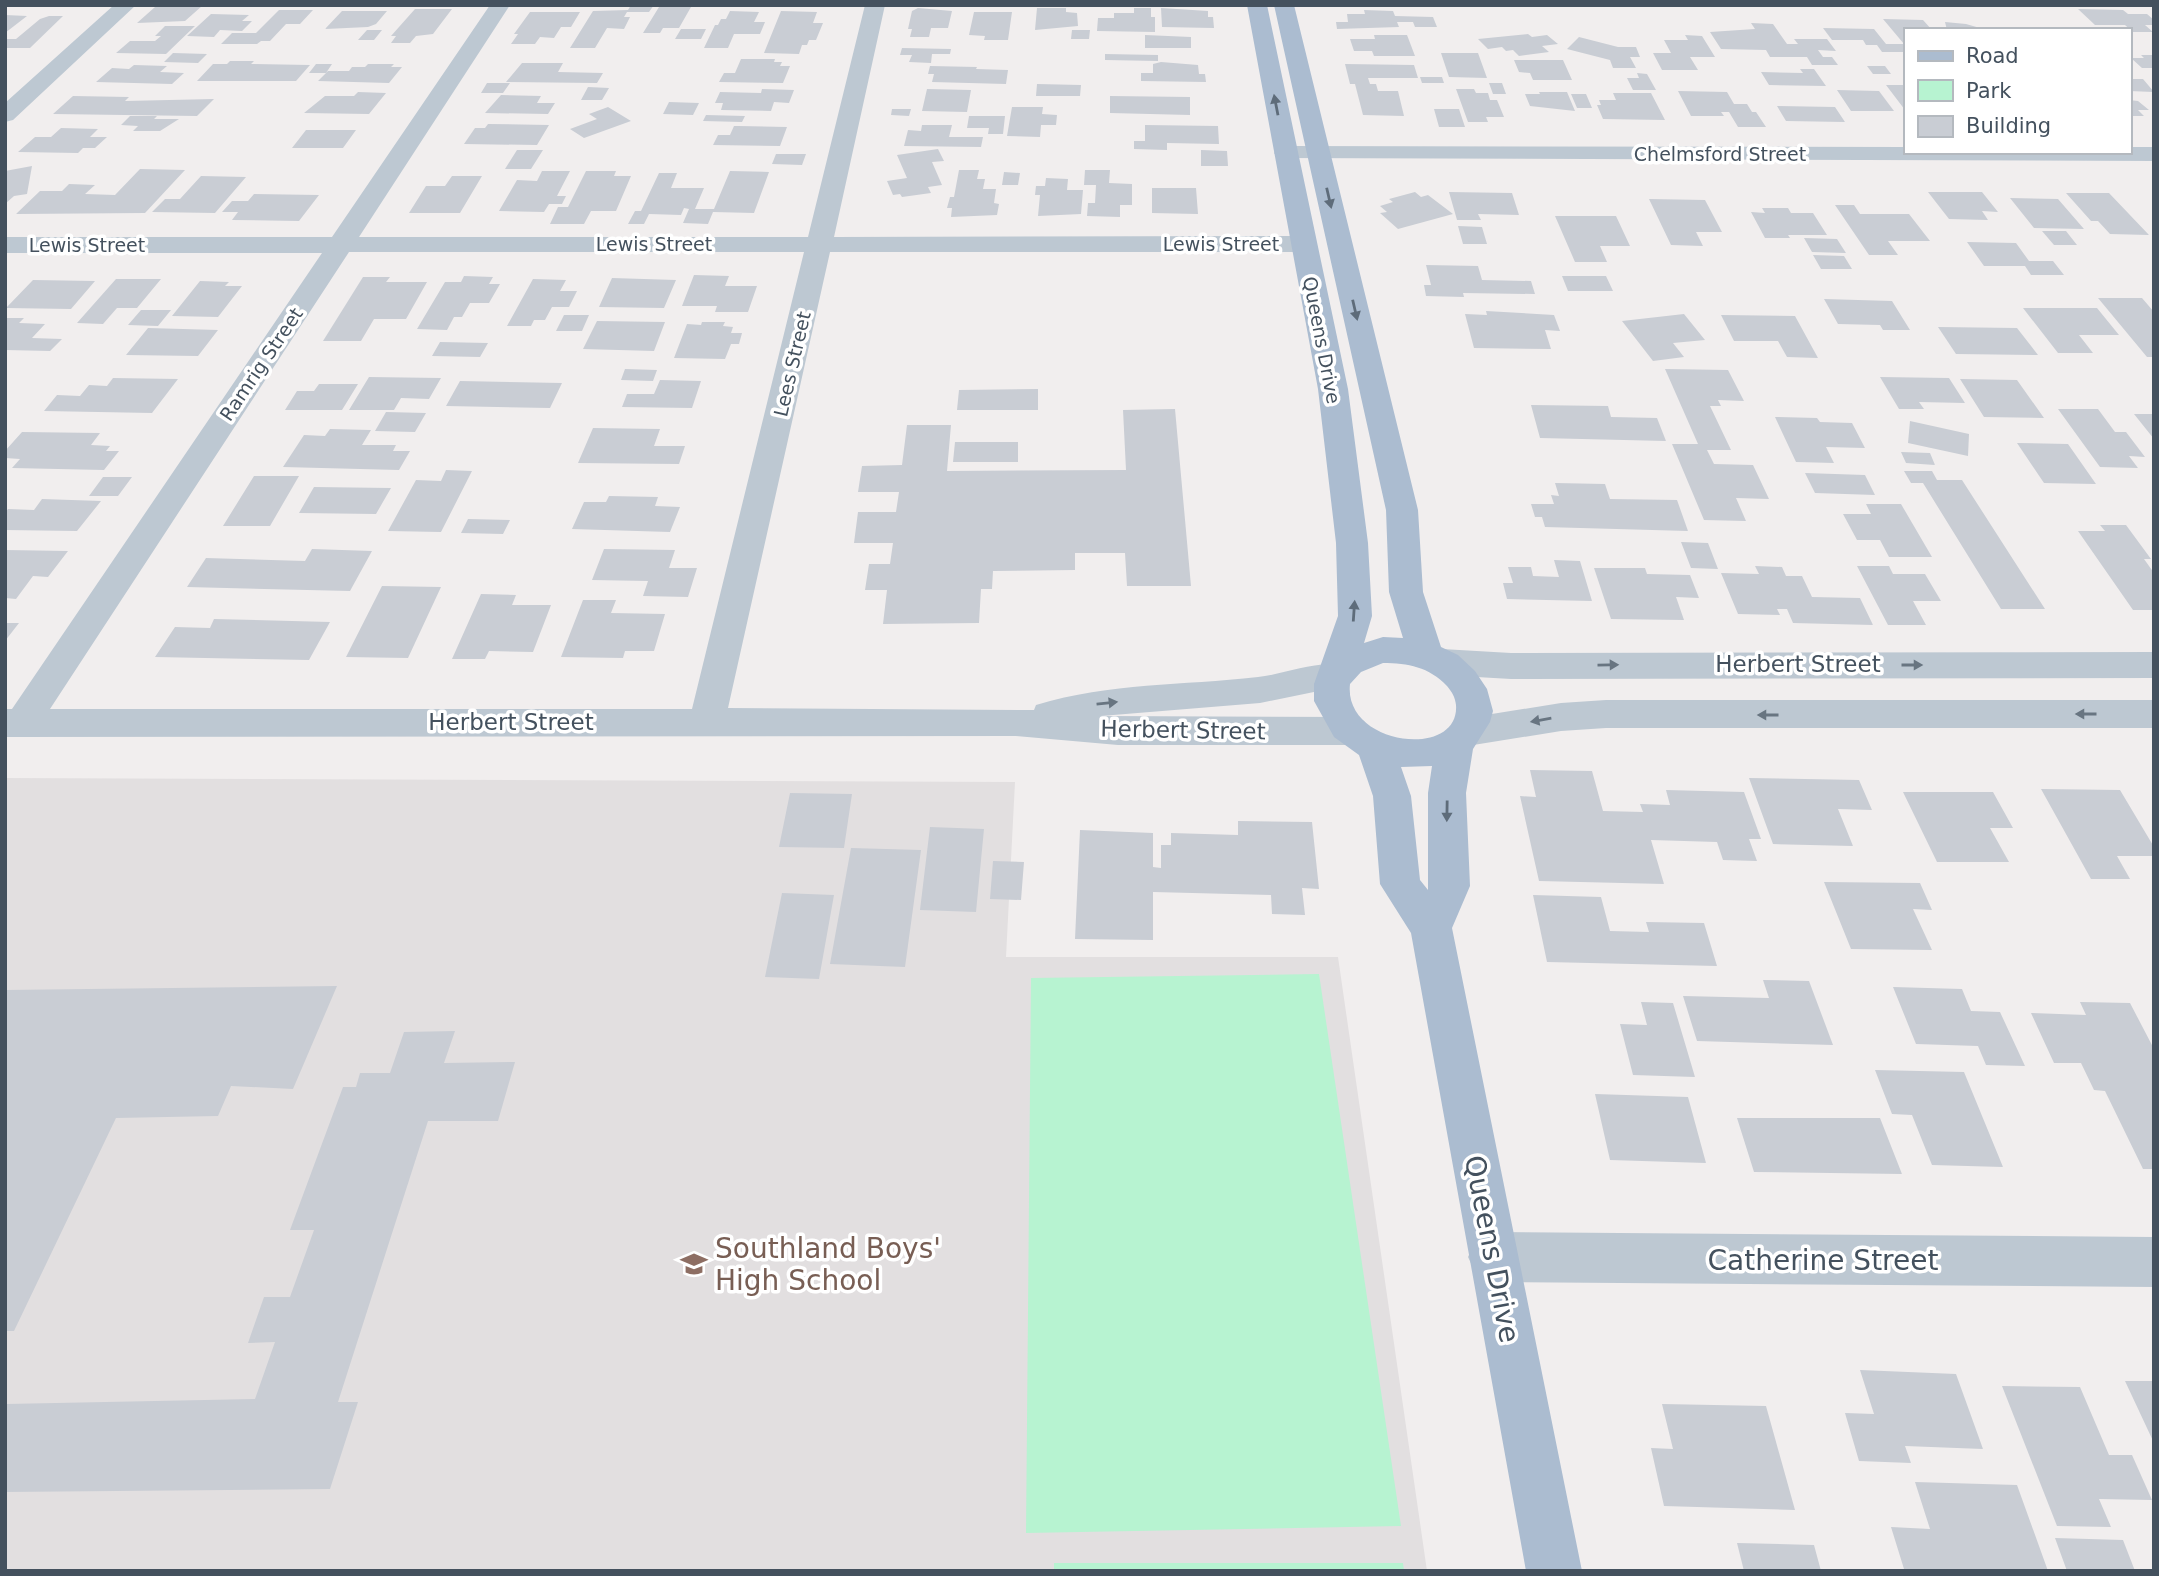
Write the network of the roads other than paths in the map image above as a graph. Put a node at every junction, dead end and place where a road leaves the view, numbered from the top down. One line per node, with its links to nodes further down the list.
1 (126, 5): 6 (street)
2 (500, 5): 12 (street, Ramrig Street)
3 (875, 5): 13 (street, Lees Street)
4 (1256, 5): 7 (main road, Queens Drive, one-way to 4)
5 (1284, 5): 8 (main road, Queens Drive)
6 (5, 115)
7 (1286, 153): 8 (street, Chelmsford Street); 14 (main road, Queens Drive)
8 (1318, 153): 9 (street, Chelmsford Street); 16 (main road, Queens Drive, one-way to 16)
9 (1904, 154)
10 (2131, 154): 11 (street, Chelmsford Street)
11 (2154, 154)
12 (341, 244): 13 (street, Lewis Street); 15 (street, Lewis Street); 22 (street, Ramrig Street)
13 (820, 244): 14 (street, Lewis Street); 20 (street, Lees Street)
14 (1304, 244): 18 (main road, Queens Drive, one-way to 14)
15 (5, 245)
16 (1434, 659): 17 (street, Herbert Street, one-way to 17); 18 (main road, Herbert Street); 23 (main road)
17 (2154, 666)
18 (1335, 676): 21 (street, Herbert Street, one-way to 18); 24 (main road)
19 (2154, 714): 23 (street, Herbert Street, one-way to 23)
20 (707, 722): 21 (street, Herbert Street); 22 (street, Herbert Street)
21 (1016, 722): 24 (street, Herbert Street)
22 (14, 723)
23 (1461, 738): 24 (main road, Herbert Street); 25 (main road, one-way to 25)
24 (1363, 739): 25 (main road, Queens Drive)
25 (1431, 928): 26 (main road, Queens Drive)
26 (1493, 1257): 27 (street, Catherine Street); 28 (main road, Queens Drive)
27 (2154, 1262)
28 (1554, 1571)

